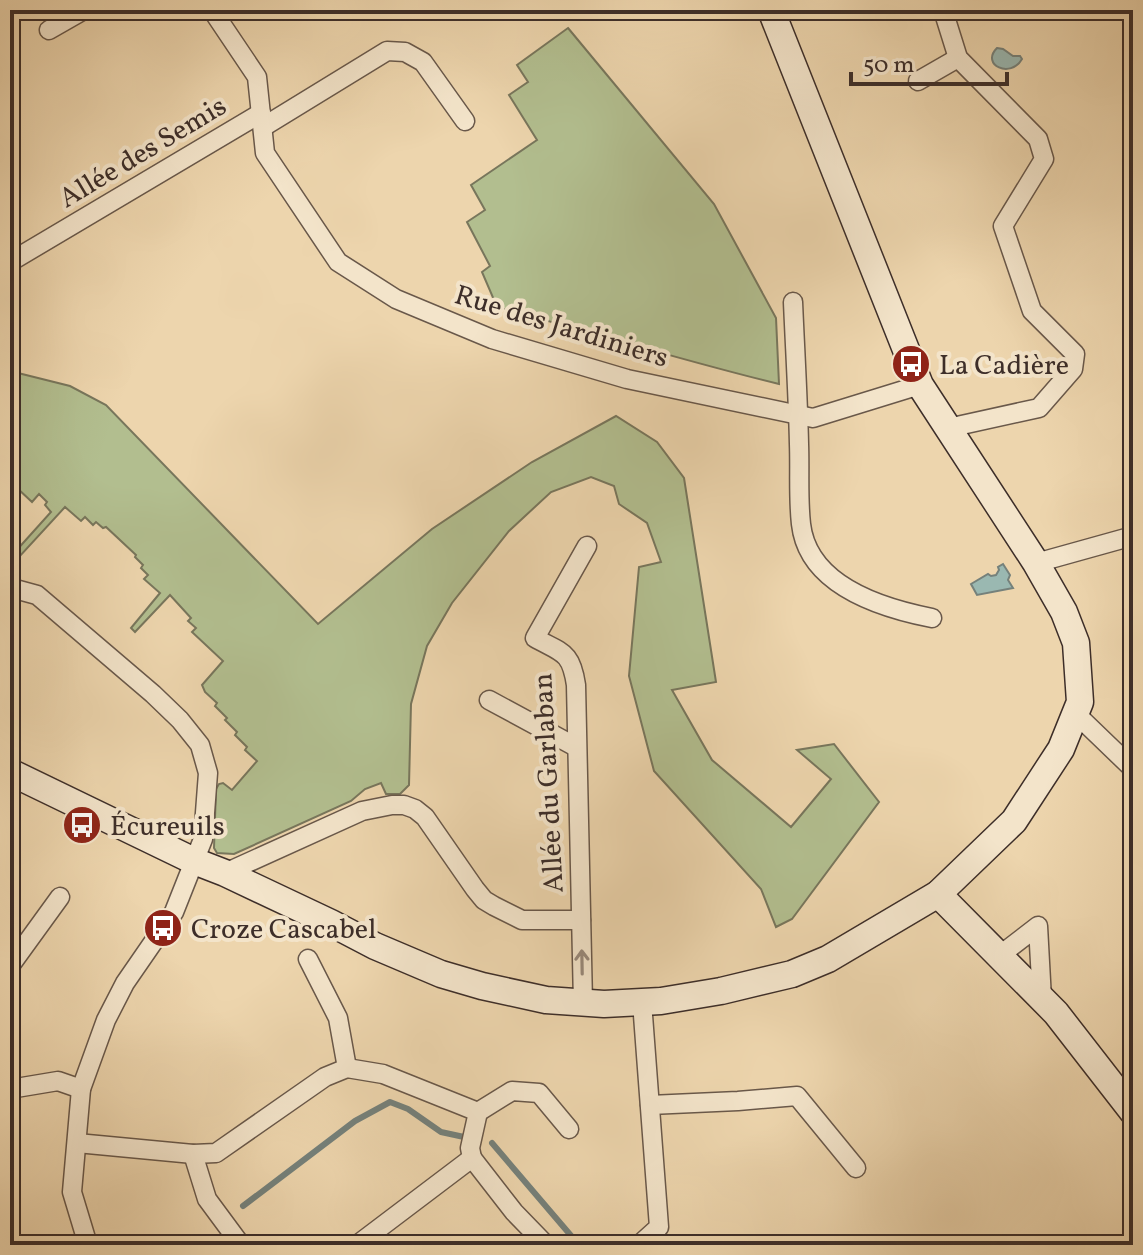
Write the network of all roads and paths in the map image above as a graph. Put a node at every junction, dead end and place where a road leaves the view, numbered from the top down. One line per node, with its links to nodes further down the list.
1 (84, 10): 5 (street)
2 (212, 10): 8 (street, Rue des Jardiniers)
3 (771, 10): 12 (street)
4 (943, 10): 6 (street)
5 (49, 30)
6 (958, 58): 7 (street); 14 (street)
7 (918, 81)
8 (262, 120): 9 (street, Allée des Semis); 10 (street, Allée des Semis); 13 (street, Rue des Jardiniers)
9 (465, 121)
10 (10, 262)
11 (793, 302): 13 (street)
12 (920, 385): 13 (street, Rue des Jardiniers); 14 (street)
13 (798, 415): 19 (street)
14 (948, 428): 17 (street)
15 (1133, 536): 17 (street)
16 (587, 546): 22 (street, Allée du Garlaban)
17 (1036, 563): 21 (street)
18 (10, 585): 25 (street)
19 (932, 618)
20 (489, 700): 22 (street)
21 (1075, 713): 23 (street); 27 (street)
22 (576, 747): 29 (street, Allée du Garlaban)
23 (1130, 766)
24 (10, 772): 25 (street)
25 (194, 861): 26 (street); 38 (street)
26 (225, 873): 29 (street); 35 (street)
27 (938, 894): 30 (street); 34 (street)
28 (60, 897): 32 (street)
29 (581, 920): 35 (street, Allée du Garlaban, one-way to 29)
30 (999, 956): 33 (street); 33 (street)
31 (308, 959): 36 (street)
32 (10, 966)
33 (1042, 999): 41 (street)
34 (642, 1002): 35 (street); 39 (street)
35 (583, 1003)
36 (347, 1068): 40 (street); 44 (street)
37 (10, 1089): 38 (street)
38 (81, 1089): 43 (street)
39 (650, 1105): 46 (street); 51 (street)
40 (478, 1112): 42 (street); 45 (street)
41 (1133, 1112)
42 (569, 1129)
43 (77, 1143): 44 (street); 47 (street)
44 (193, 1154): 48 (street)
45 (472, 1158): 49 (street); 50 (street)
46 (856, 1168)
47 (88, 1245)
48 (241, 1245)
49 (357, 1245)
50 (546, 1245)
51 (639, 1245)

